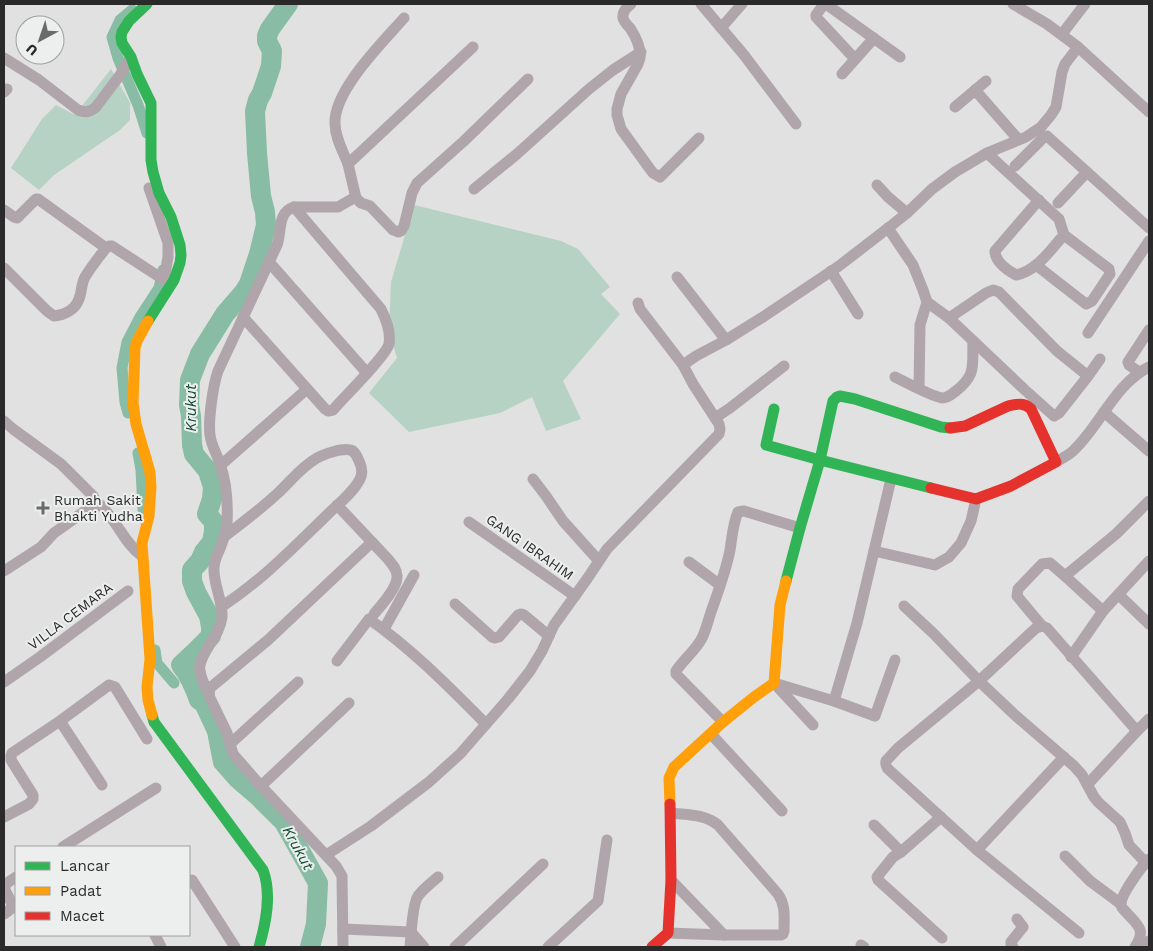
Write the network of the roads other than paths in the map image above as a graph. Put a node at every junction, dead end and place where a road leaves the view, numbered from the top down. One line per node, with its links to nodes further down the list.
1 (147, 4): 17 (street)
2 (631, 4): 14 (street)
3 (702, 4): 9 (street)
4 (742, 4): 9 (street)
5 (825, 4): 11 (street); 18 (street)
6 (1013, 4): 10 (street)
7 (1086, 4): 10 (street)
8 (404, 18): 29 (street)
9 (721, 28): 25 (street)
10 (1062, 34): 13 (street)
11 (874, 38): 15 (street); 18 (street)
12 (473, 47): 29 (street)
13 (1078, 47): 24 (street); 27 (street)
14 (641, 52): 26 (street); 34 (street)
15 (900, 57)
16 (4, 58): 17 (street)
17 (130, 58): 88 (street)
18 (855, 59): 19 (street)
19 (842, 74)
20 (528, 80): 35 (street)
21 (986, 81): 22 (street)
22 (975, 90): 23 (street); 27 (street)
23 (955, 107)
24 (1148, 109)
25 (796, 124)
26 (699, 138)
27 (1018, 139): 28 (street)
28 (988, 153): 36 (street); 40 (street)
29 (348, 164): 35 (street)
30 (1015, 166): 31 (street)
31 (1087, 172): 37 (street); 42 (street)
32 (877, 185): 40 (street)
33 (149, 188): 45 (street)
34 (474, 189)
35 (356, 198): 38 (street)
36 (1039, 200): 43 (street); 47 (street)
37 (1058, 204)
38 (294, 207): 46 (street); 64 (street)
39 (4, 210): 45 (street)
40 (906, 214): 41 (street)
41 (888, 228): 49 (street); 51 (street)
42 (1149, 228)
43 (1064, 234): 47 (street); 47 (street)
44 (1149, 241): 57 (street)
45 (106, 248): 48 (street)
46 (269, 262): 54 (street); 64 (street)
47 (1036, 265)
48 (4, 268)
49 (831, 271): 53 (street); 58 (street)
50 (677, 276): 58 (street)
51 (927, 302): 55 (street); 67 (street)
52 (638, 303): 61 (street)
53 (858, 314)
54 (243, 317): 68 (street); 76 (street)
55 (949, 318): 59 (street); 65 (street)
56 (1149, 330): 63 (street)
57 (1088, 333)
58 (726, 340): 61 (street)
59 (973, 341): 65 (street); 67 (street)
60 (1100, 359): 65 (street)
61 (683, 365): 71 (street)
62 (784, 366): 71 (street)
63 (1146, 369): 70 (street)
64 (367, 373): 68 (street)
65 (1088, 376)
66 (895, 378): 67 (street)
67 (919, 388)
68 (307, 390): 76 (street)
69 (774, 409): 74 (street)
70 (1104, 412): 73 (street); 75 (street)
71 (715, 418): 89 (street)
72 (4, 421): 80 (street)
73 (1149, 451)
74 (820, 460): 75 (street); 78 (street); 84 (street)
75 (1056, 462): 79 (street)
76 (221, 465): 85 (street)
77 (532, 479): 89 (street)
78 (891, 479): 79 (street); 87 (street)
79 (976, 498): 87 (street)
80 (96, 501): 88 (street); 92 (street)
81 (1149, 501): 94 (street)
82 (337, 505): 85 (street); 86 (street); 101 (street)
83 (469, 522): 98 (street, GANG IBRAHIM)
84 (800, 528): 95 (street); 114 (street)
85 (225, 536): 101 (street)
86 (372, 542): 103 (street); 115 (street)
87 (874, 551): 116 (street)
88 (142, 556): 162 (street)
89 (599, 561): 98 (street)
90 (1149, 561): 97 (street)
91 (689, 562): 95 (street)
92 (4, 572)
93 (414, 575): 106 (street)
94 (1065, 576): 102 (street); 105 (street)
95 (720, 585): 120 (street)
96 (128, 591): 112 (street, VILLA CEMARA)
97 (1119, 594): 102 (street); 104 (street)
98 (575, 596): 107 (street)
99 (455, 604): 107 (street)
100 (904, 606): 111 (street)
101 (221, 607): 115 (street)
102 (1103, 611): 108 (street)
103 (374, 614)
104 (1149, 624)
105 (1042, 626): 108 (street); 111 (street)
106 (384, 629): 110 (street); 121 (street)
107 (549, 636): 121 (street)
108 (1071, 656): 123 (street)
109 (895, 660): 116 (street)
110 (337, 661)
111 (979, 681): 127 (street); 134 (street)
112 (4, 682)
113 (298, 682): 126 (street)
114 (774, 683): 116 (street); 120 (street); 122 (street)
115 (209, 694): 126 (street)
116 (834, 701)
117 (348, 703): 130 (street)
118 (1149, 719): 123 (street)
119 (60, 721): 125 (street); 129 (street); 135 (street)
120 (723, 722): 124 (street)
121 (486, 724): 141 (street)
122 (813, 725)
123 (1138, 731): 128 (street)
124 (711, 734): 132 (street); 133 (street)
125 (146, 739)
126 (230, 744): 130 (street)
127 (1064, 757): 128 (street); 139 (street)
128 (1088, 784): 143 (street)
129 (102, 785)
130 (261, 786): 141 (street)
131 (156, 788): 138 (street)
132 (782, 811)
133 (671, 813): 148 (street); 157 (street)
134 (941, 817): 139 (street); 140 (street)
135 (4, 818)
136 (874, 825): 140 (street)
137 (607, 840): 167 (street)
138 (65, 846)
139 (977, 850): 155 (street)
140 (901, 852): 158 (street)
141 (326, 855): 152 (street)
142 (1065, 856): 149 (street)
143 (1147, 861): 149 (street)
144 (543, 864): 166 (street)
145 (438, 877): 153 (street)
146 (15, 879): 150 (street)
147 (192, 880): 161 (street)
148 (672, 880): 154 (street); 157 (street)
149 (1121, 904): 170 (street)
150 (4, 914)
151 (1016, 919): 169 (street)
152 (343, 929): 153 (street); 163 (street)
153 (411, 932): 164 (street); 165 (street)
154 (668, 932): 157 (street); 168 (street)
155 (1079, 933)
156 (155, 936): 160 (street)
157 (724, 936)
158 (942, 938)
159 (1149, 941): 171 (street)
160 (162, 947)
161 (235, 947)
162 (259, 947)
163 (343, 947)
164 (410, 947)
165 (424, 947)
166 (456, 947)
167 (548, 947)
168 (652, 947)
169 (1013, 947)
170 (1135, 947)
171 (1145, 947)

